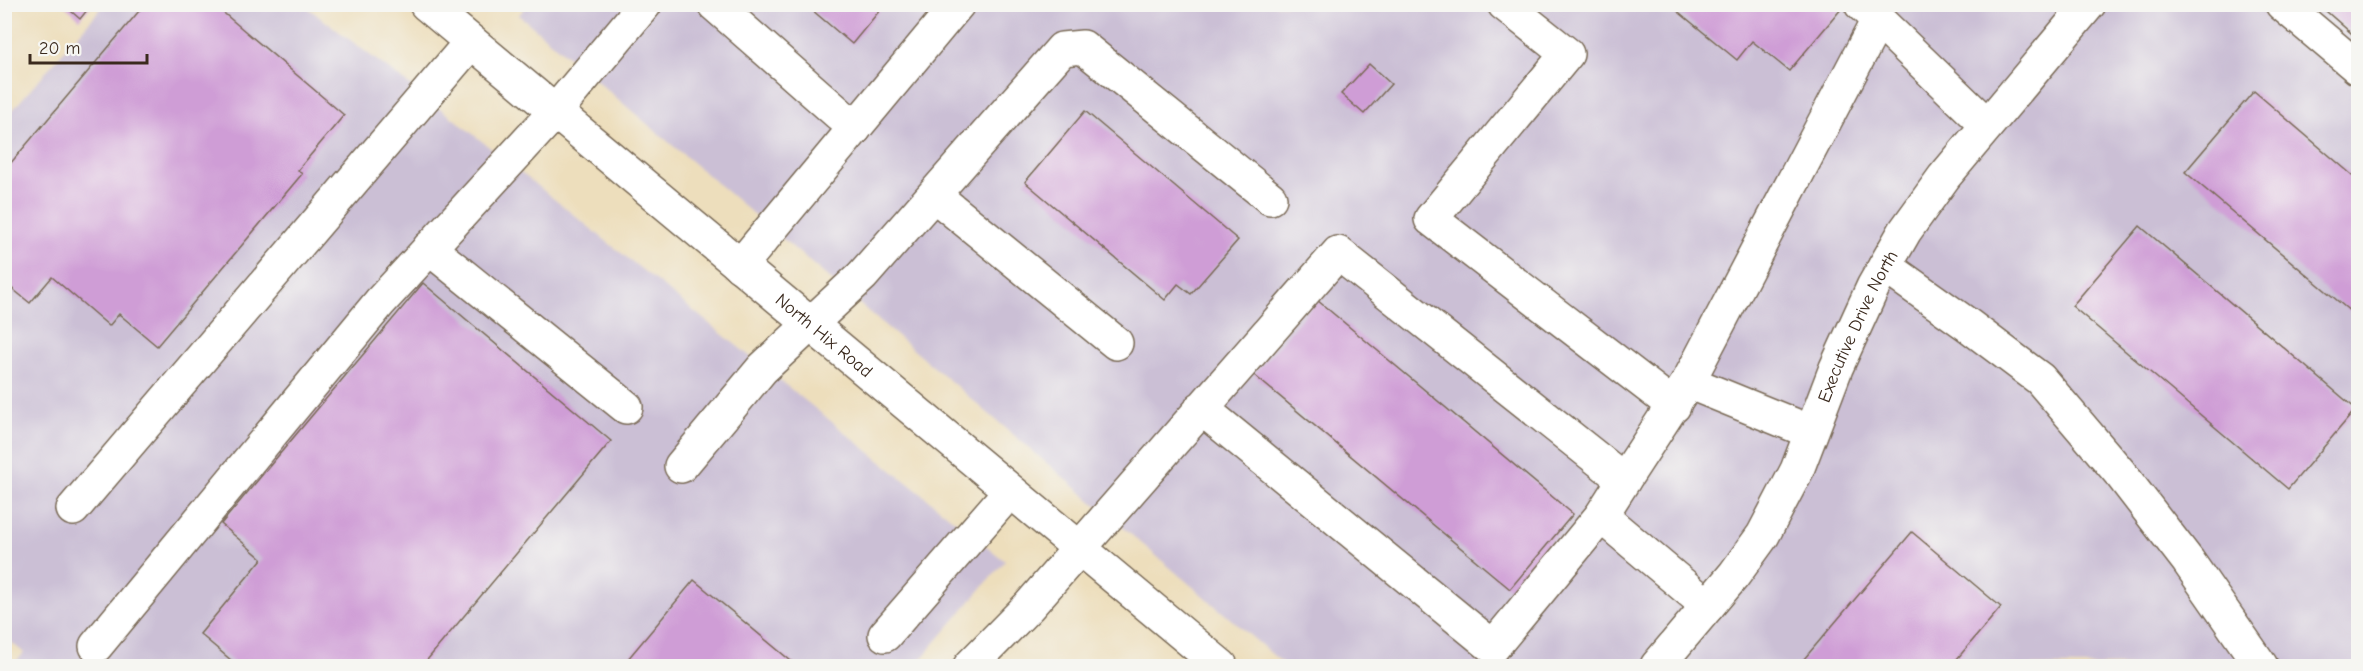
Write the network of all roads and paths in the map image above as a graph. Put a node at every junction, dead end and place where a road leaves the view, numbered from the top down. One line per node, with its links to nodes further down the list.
1 (426, 4): 9 (street, North Hix Road)
2 (645, 4): 11 (street)
3 (714, 4): 13 (street)
4 (958, 4): 13 (street)
5 (1504, 4): 21 (street)
6 (2089, 4): 12 (street, Executive Drive North)
7 (2282, 4): 10 (street)
8 (1870, 12): 12 (street); 21 (street)
9 (471, 42): 11 (street, North Hix Road); 28 (street)
10 (2358, 68)
11 (554, 113): 16 (street); 17 (street, North Hix Road)
12 (1987, 126): 18 (street, Executive Drive North)
13 (855, 128): 17 (street)
14 (934, 195): 15 (street); 19 (street); 20 (street)
15 (1270, 198)
16 (429, 248): 22 (street); 33 (street)
17 (740, 266): 19 (street, North Hix Road)
18 (1885, 266): 24 (street, Executive Drive North); 37 (street)
19 (809, 325): 25 (street); 27 (street, North Hix Road)
20 (1116, 343)
21 (1681, 394): 24 (street); 26 (street)
22 (626, 407)
23 (1201, 408): 26 (street); 29 (street); 30 (street)
24 (1811, 432): 31 (street, Executive Drive North)
25 (681, 466)
26 (1624, 480): 29 (street)
27 (1010, 491): 30 (street, North Hix Road); 32 (street)
28 (74, 509)
29 (1601, 516): 31 (street)
30 (1079, 548): 34 (street); 35 (street, North Hix Road)
31 (1708, 606): 36 (street, Executive Drive North)
32 (885, 634)
33 (96, 646)
34 (970, 666)
35 (1221, 666)
36 (1657, 666)
37 (2261, 666)

